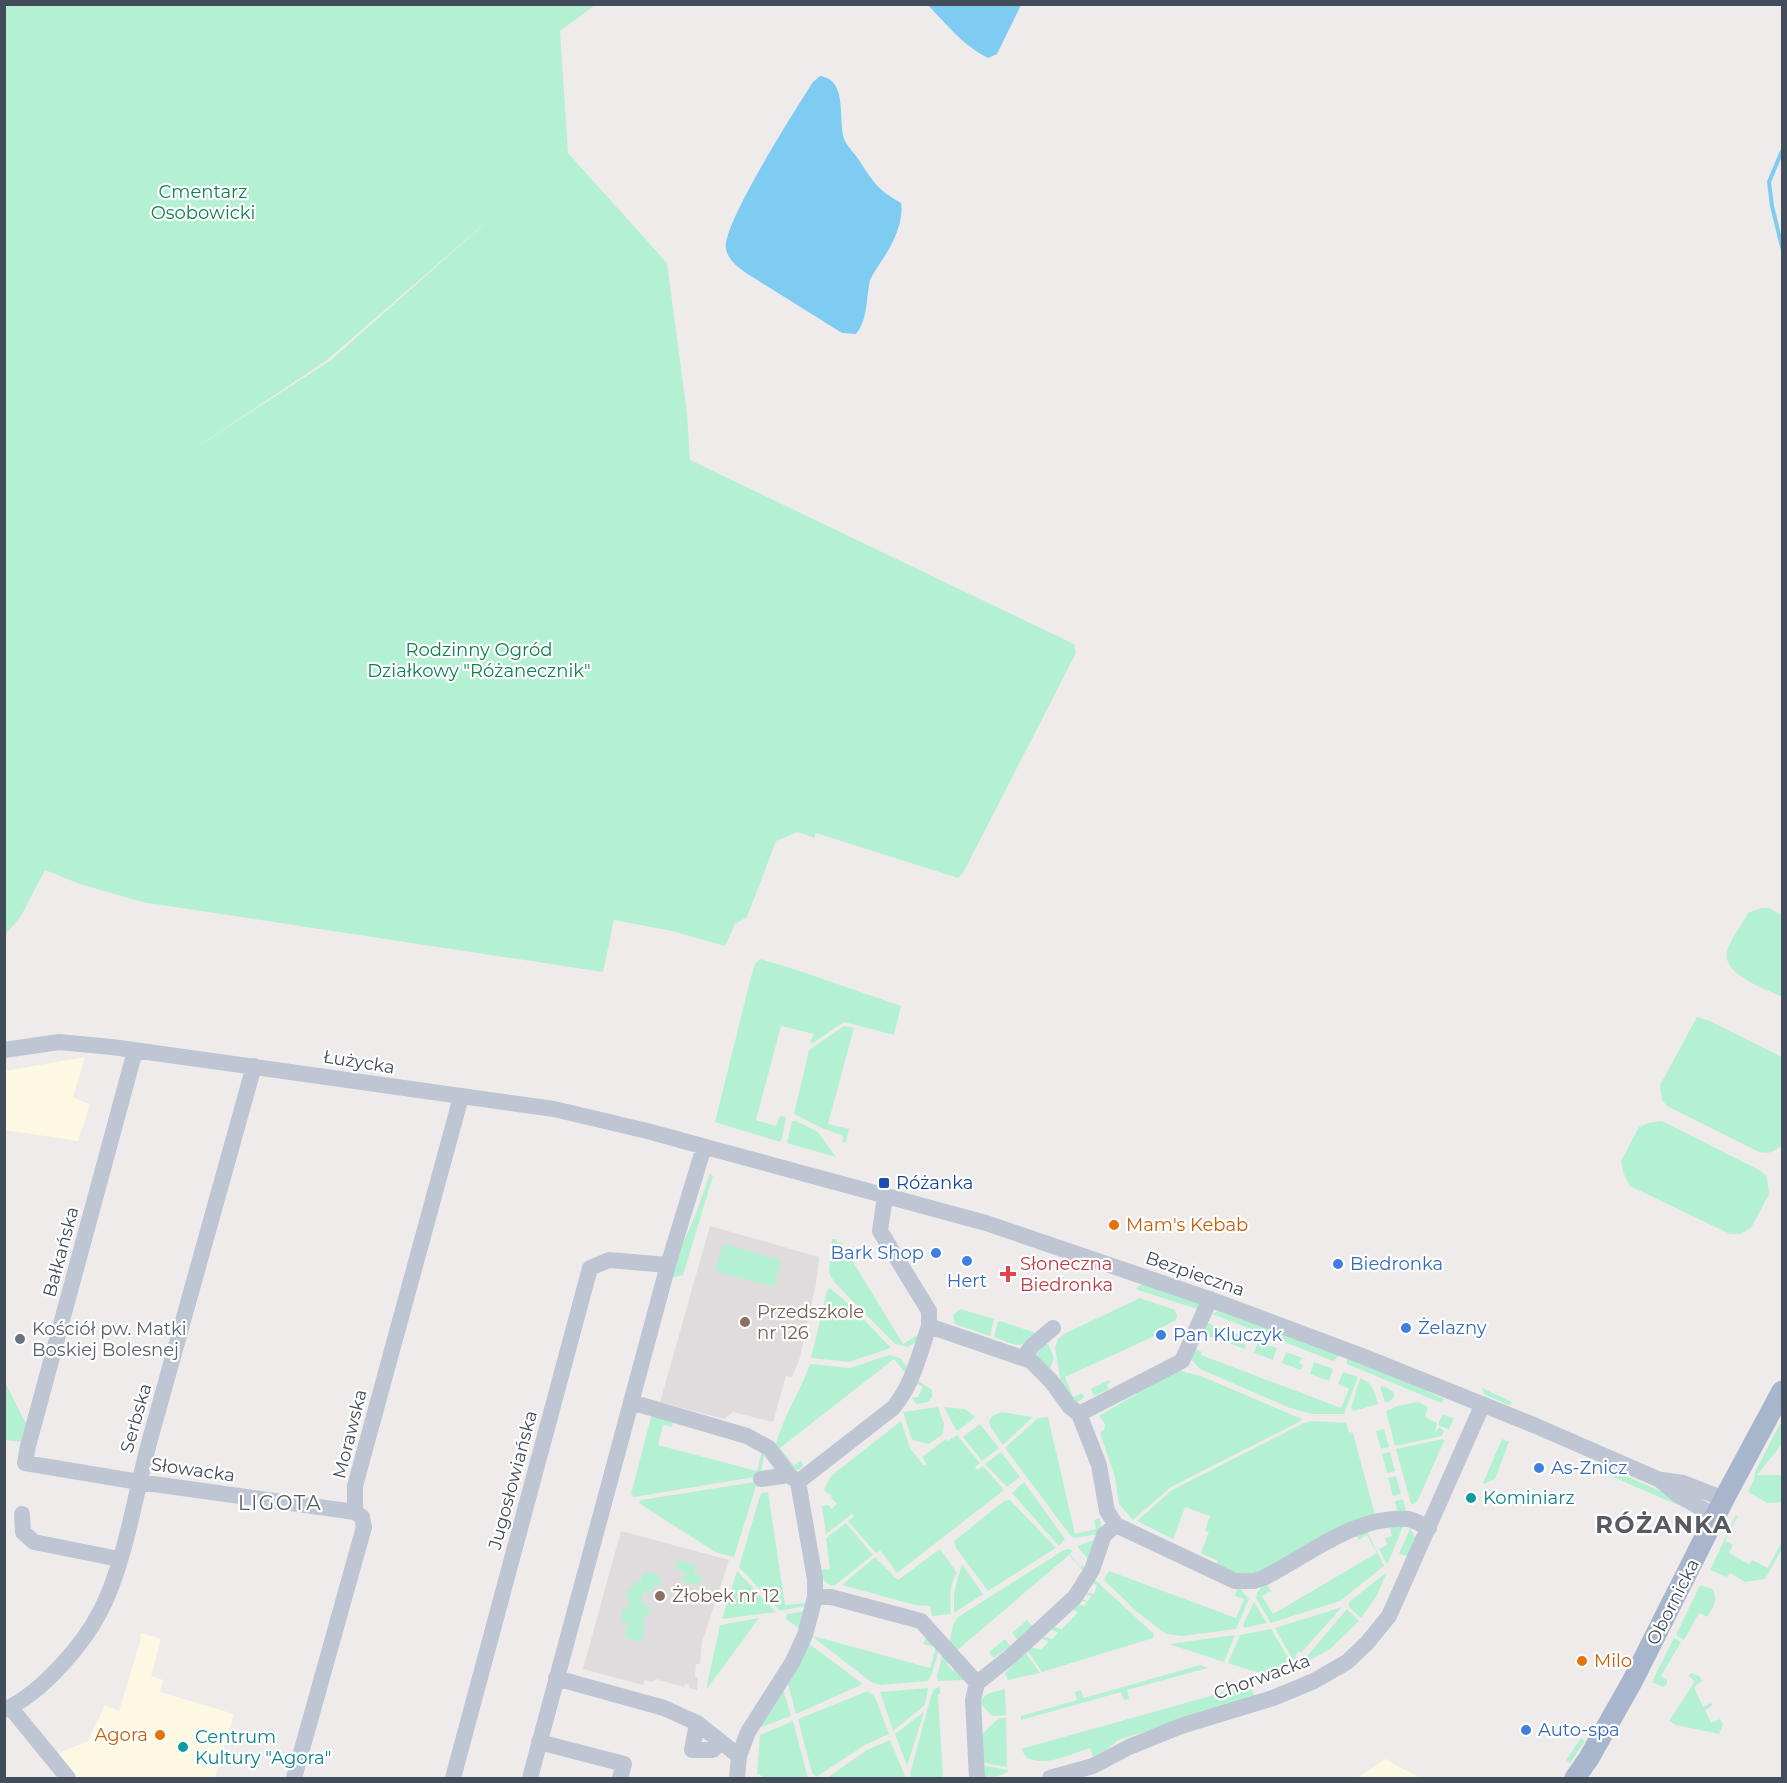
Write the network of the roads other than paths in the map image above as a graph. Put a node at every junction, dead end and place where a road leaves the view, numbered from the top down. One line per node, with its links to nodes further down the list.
1 (4, 1050): 2 (street, Łużycka)
2 (135, 1051): 3 (street, Łużycka); 16 (street, Bałkańska)
3 (254, 1066): 4 (street, Łużycka); 19 (street, Serbska)
4 (461, 1097): 5 (street, Łużycka); 21 (street, Morawska)
5 (704, 1146): 6 (street, Bezpieczna); 7 (street)
6 (885, 1197): 8 (street, Bezpieczna); 9 (street)
7 (668, 1265): 13 (street); 36 (street, Jugosłowiańska)
8 (1210, 1299): 14 (street, Bezpieczna); 15 (street)
9 (929, 1326): 11 (street); 18 (street)
10 (1053, 1328): 11 (street)
11 (1023, 1358): 15 (street)
12 (1781, 1396): 20 (main road, Obornicka)
13 (631, 1402): 18 (street); 27 (street)
14 (1482, 1406): 20 (street, Bezpieczna); 24 (street, Chorwacka)
15 (1079, 1414): 23 (street)
16 (25, 1463): 19 (street, Słowacka)
17 (761, 1479): 18 (street)
18 (794, 1479): 26 (street)
19 (139, 1482): 21 (street, Słowacka); 25 (street, Serbska)
20 (1720, 1507): 42 (main road, Obornicka)
21 (355, 1512): 35 (street, Morawska)
22 (22, 1514): 25 (street)
23 (1116, 1525): 24 (street); 28 (street)
24 (1429, 1528): 41 (street, Chorwacka)
25 (120, 1559): 29 (street, Serbska)
26 (816, 1597): 28 (street); 33 (street)
27 (556, 1678): 30 (street); 31 (street)
28 (977, 1683): 40 (street)
29 (7, 1708): 34 (street)
30 (698, 1723): 32 (street); 32 (street)
31 (540, 1742): 37 (street); 38 (street)
32 (720, 1742): 33 (street)
33 (739, 1756): 39 (street)
34 (68, 1779)
35 (294, 1779)
36 (453, 1779)
37 (530, 1779)
38 (620, 1779)
39 (737, 1779)
40 (977, 1779)
41 (1050, 1779)
42 (1575, 1779)

